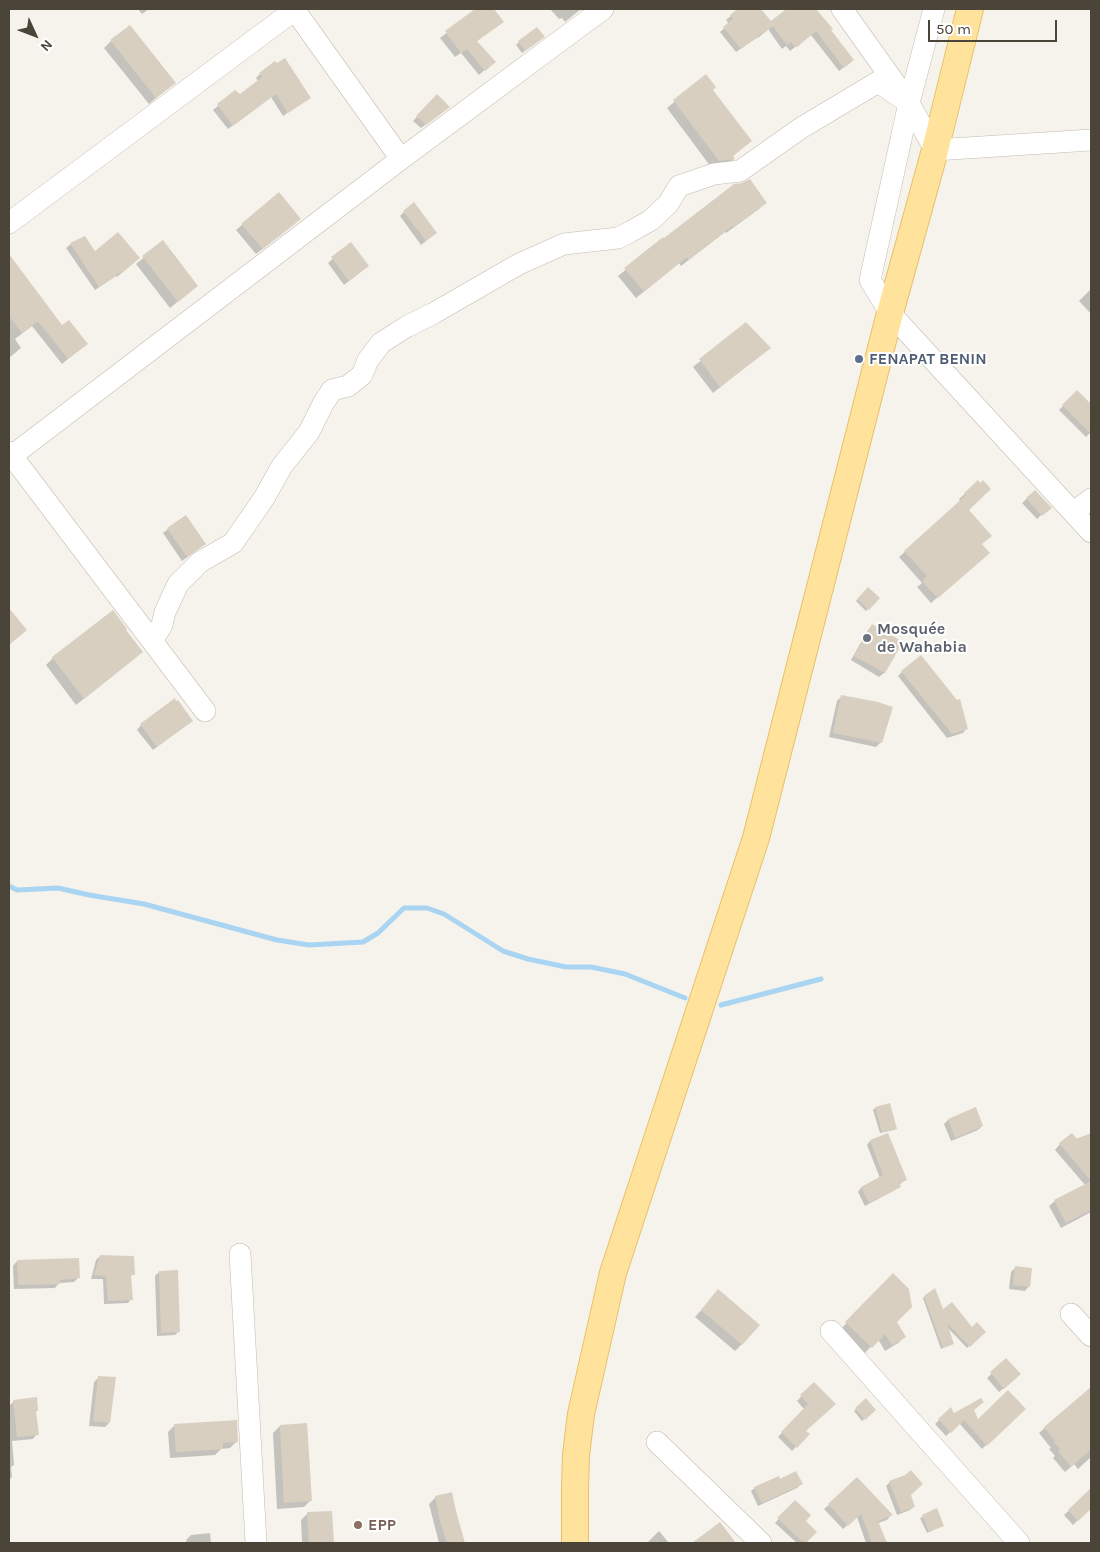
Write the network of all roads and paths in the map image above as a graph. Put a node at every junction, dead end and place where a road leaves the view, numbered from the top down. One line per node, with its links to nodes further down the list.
1 (295, 9): 9 (street); 10 (street)
2 (603, 9): 9 (street)
3 (842, 9): 6 (street)
4 (934, 9): 6 (street)
5 (970, 9): 8 (main road)
6 (909, 103): 8 (street); 11 (street); 16 (street)
7 (1091, 140): 8 (street)
8 (935, 150): 11 (main road)
9 (401, 160): 12 (street)
10 (9, 222)
11 (890, 313): 14 (street); 24 (main road)
12 (10, 456): 16 (street)
13 (1091, 499): 14 (street)
14 (1074, 512): 15 (street)
15 (1091, 532)
16 (152, 641): 17 (street)
17 (205, 711)
18 (240, 1254): 23 (street)
19 (1071, 1314): 21 (street)
20 (832, 1331): 26 (street)
21 (1091, 1336)
22 (657, 1442): 25 (street)
23 (256, 1543)
24 (575, 1543)
25 (761, 1543)
26 (1019, 1543)

